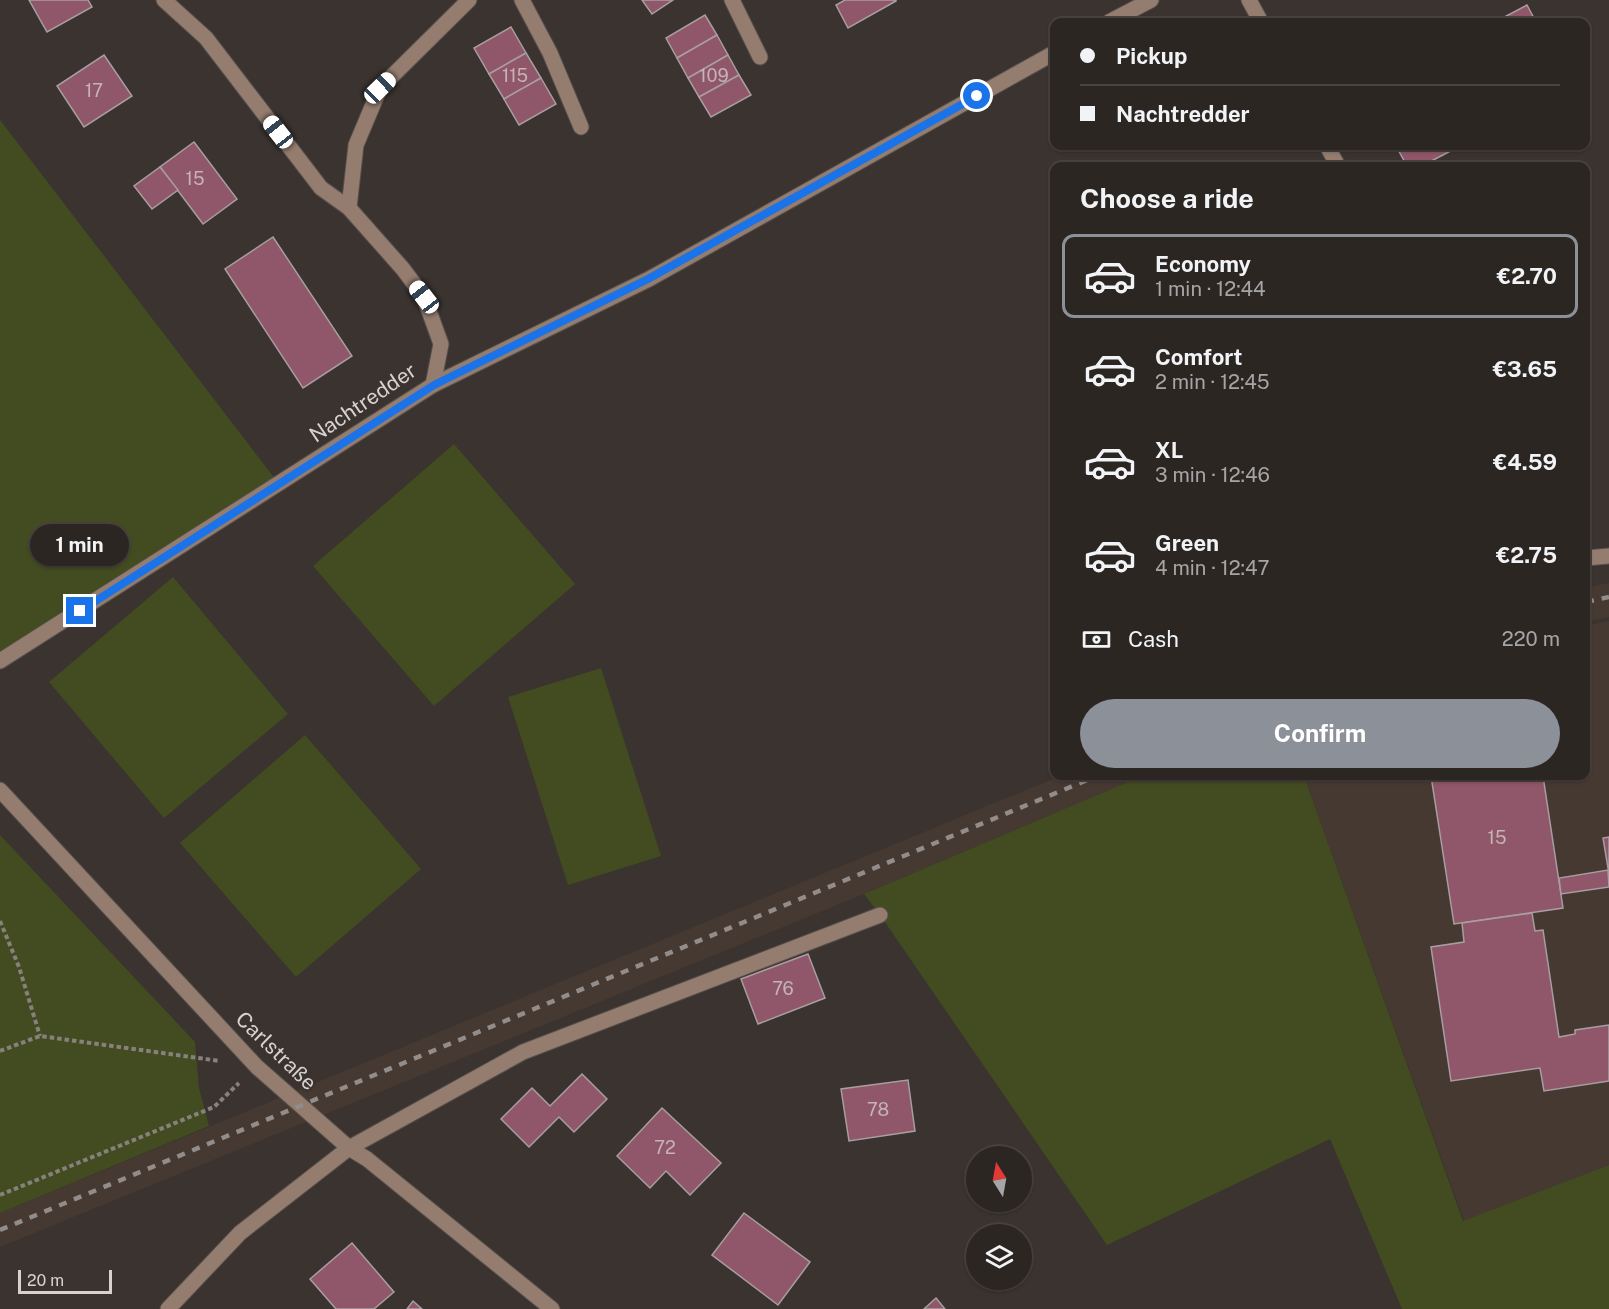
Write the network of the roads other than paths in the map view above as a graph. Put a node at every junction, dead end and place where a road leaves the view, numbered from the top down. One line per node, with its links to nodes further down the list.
1 (164, 0): 12 (street, Nachtredder)
2 (469, 0): 12 (street)
3 (522, 0): 11 (street)
4 (732, 0): 10 (street)
5 (1151, 0): 7 (street)
6 (1249, 0): 8 (street)
7 (1117, 18)
8 (1259, 18)
9 (1050, 55): 13 (street)
10 (760, 57)
11 (581, 126)
12 (348, 208): 13 (street, Nachtredder)
13 (434, 385): 16 (street, Nachtredder)
14 (1609, 556): 15 (street)
15 (1590, 558)
16 (0, 661)
17 (0, 790): 19 (street, Carlstraße)
18 (880, 915): 19 (street)
19 (349, 1148): 20 (street); 21 (street, Carlstraße)
20 (172, 1304)
21 (552, 1309)

